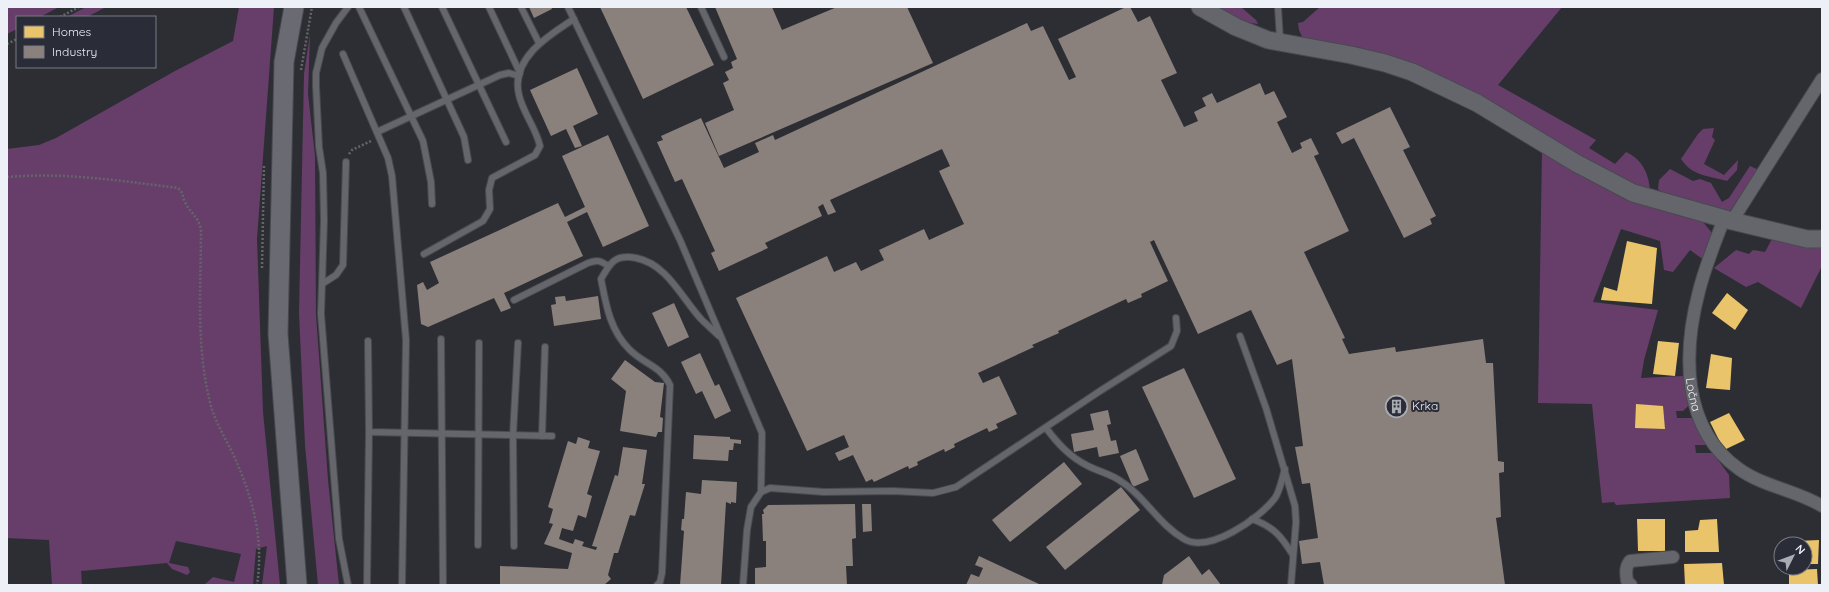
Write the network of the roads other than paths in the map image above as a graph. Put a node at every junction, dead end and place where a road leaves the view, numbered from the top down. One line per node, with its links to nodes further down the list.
1 (294, 7): 57 (main road)
2 (348, 7): 31 (lane)
3 (359, 7): 21 (lane)
4 (404, 7): 20 (lane)
5 (442, 7): 19 (lane)
6 (489, 7): 17 (lane)
7 (521, 7): 14 (lane)
8 (568, 7): 12 (lane)
9 (701, 7): 16 (lane)
10 (1200, 7): 13 (street)
11 (1278, 7): 13 (lane)
12 (574, 19): 14 (lane); 35 (lane)
13 (1280, 42): 27 (street)
14 (539, 43): 17 (lane)
15 (343, 54): 22 (lane)
16 (724, 57)
17 (519, 74): 19 (lane); 29 (lane)
18 (1822, 79): 27 (street, Ločna)
19 (478, 84): 20 (lane); 23 (lane)
20 (447, 98): 21 (lane); 24 (lane)
21 (411, 116): 22 (lane); 26 (lane)
22 (378, 134): 43 (lane)
23 (506, 142)
24 (468, 160)
25 (346, 162): 31 (lane)
26 (432, 204)
27 (1728, 220): 28 (street); 51 (street, Ločna)
28 (1822, 240)
29 (424, 254)
30 (608, 266): 32 (lane); 35 (lane); 62 (lane)
31 (322, 284): 58 (lane)
32 (514, 300)
33 (1176, 318): 41 (lane)
34 (1240, 336): 49 (lane)
35 (722, 338): 50 (lane)
36 (441, 339): 44 (lane)
37 (368, 341): 42 (lane)
38 (479, 343): 45 (lane)
39 (518, 343): 46 (lane)
40 (545, 347): 47 (lane)
41 (1046, 428): 50 (lane); 52 (lane)
42 (369, 432): 43 (lane); 59 (lane)
43 (404, 433): 44 (lane); 60 (lane)
44 (441, 434): 45 (lane); 61 (lane)
45 (478, 435): 46 (lane); 53 (lane)
46 (513, 435): 47 (lane); 54 (lane)
47 (542, 436): 48 (lane)
48 (552, 436)
49 (1284, 469): 52 (lane); 55 (lane)
50 (761, 492): 63 (lane)
51 (1822, 506)
52 (1252, 519): 55 (lane)
53 (478, 545)
54 (514, 546)
55 (1294, 555): 64 (lane)
56 (1673, 557): 65 (street)
57 (297, 585)
58 (348, 585)
59 (368, 585)
60 (402, 585)
61 (443, 585)
62 (657, 585)
63 (743, 585)
64 (1292, 585)
65 (1631, 585)

